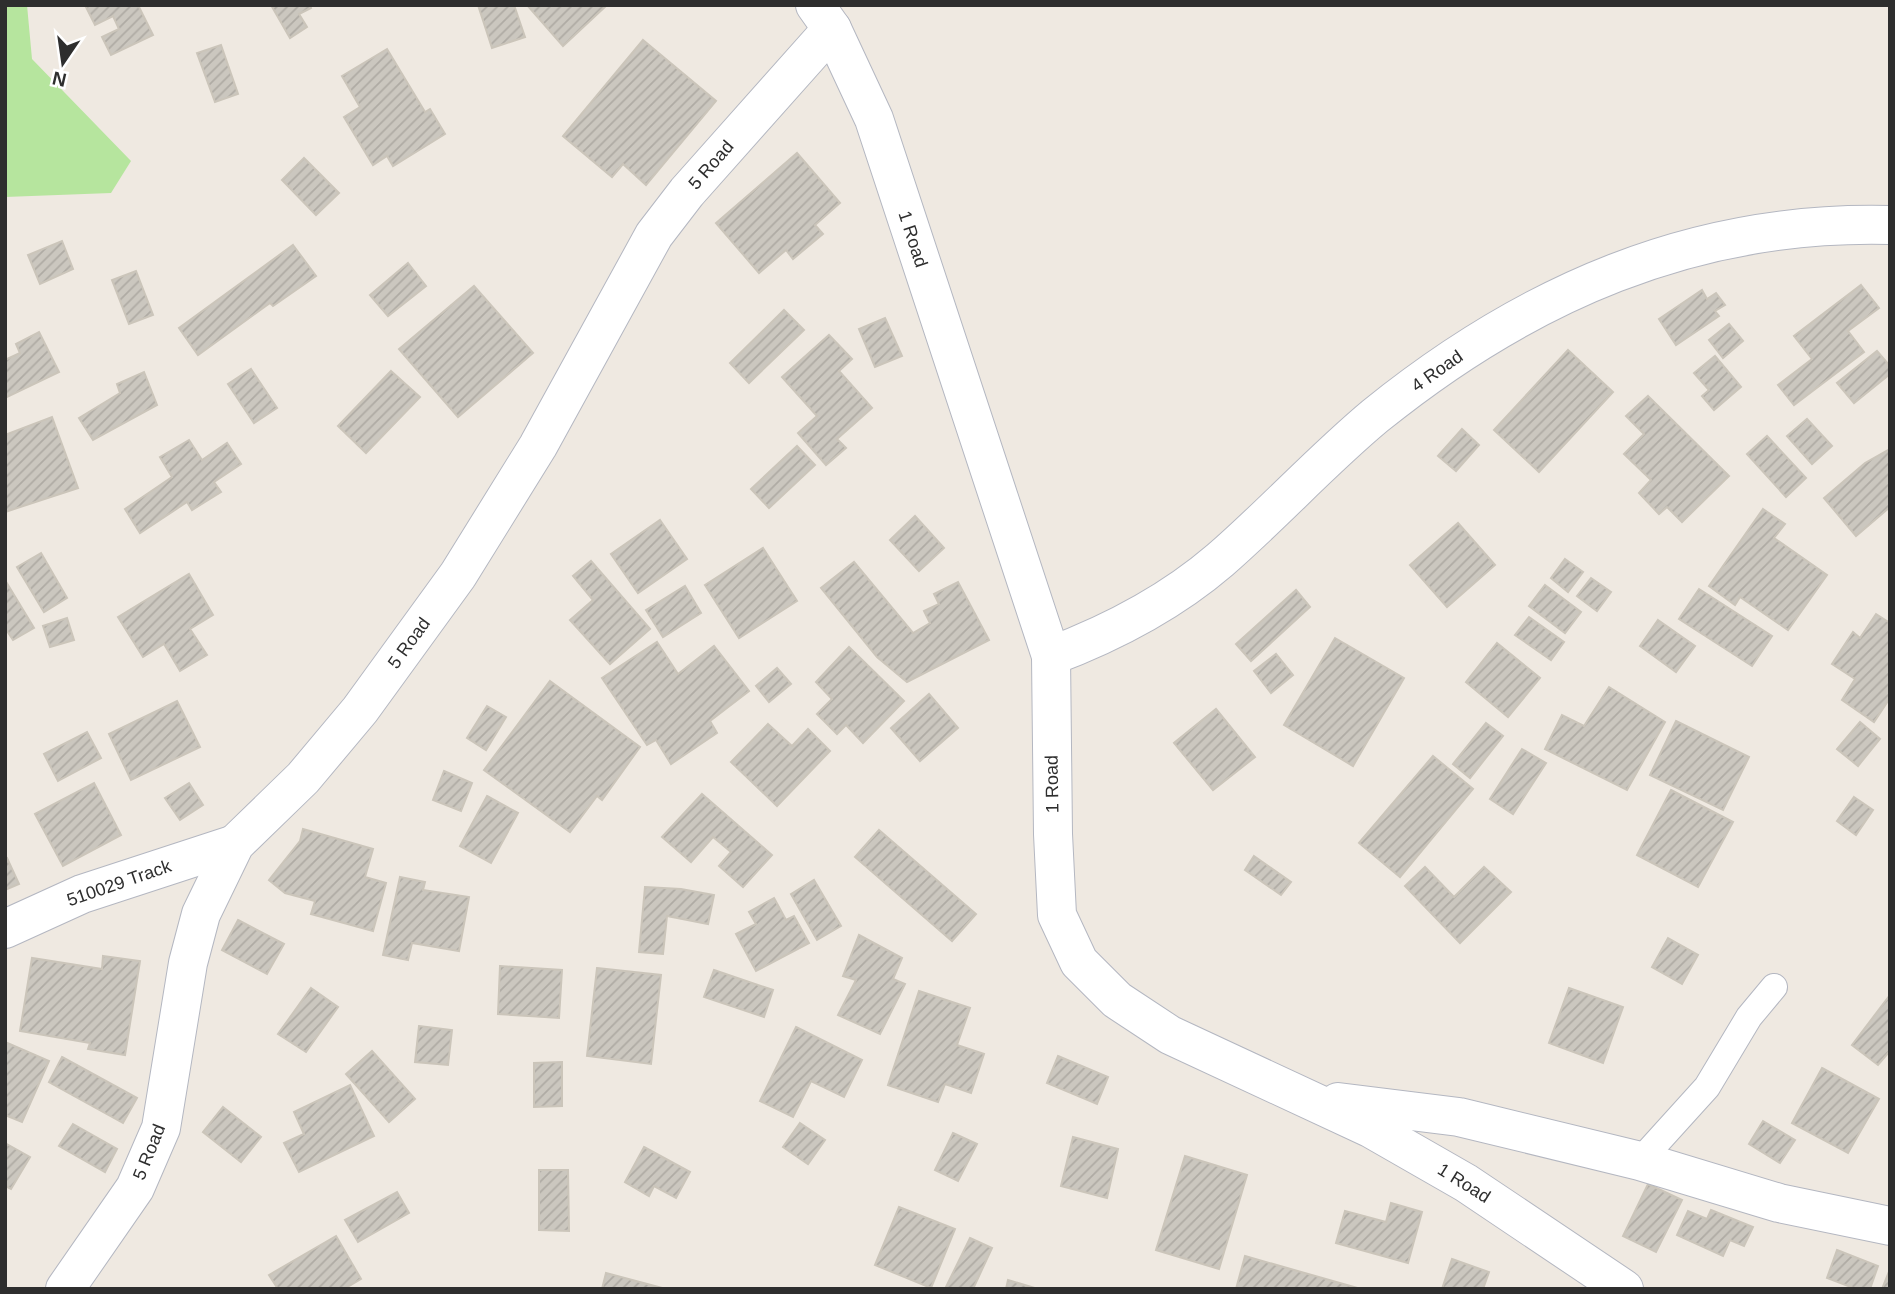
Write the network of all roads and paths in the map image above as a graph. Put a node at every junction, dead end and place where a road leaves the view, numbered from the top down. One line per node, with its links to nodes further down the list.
1 (823, 17): 3 (street, 1 Road); 4 (street, 5 Road)
2 (1890, 225): 3 (street, 4 Road)
3 (1051, 656): 7 (street, 1 Road)
4 (235, 844): 5 (street, 510029 Track); 10 (street, 5 Road)
5 (5, 929)
6 (1774, 987): 8 (lane)
7 (1308, 1099): 8 (street); 11 (street, 1 Road)
8 (1640, 1161): 9 (street)
9 (1890, 1226)
10 (65, 1289)
11 (1623, 1289)

